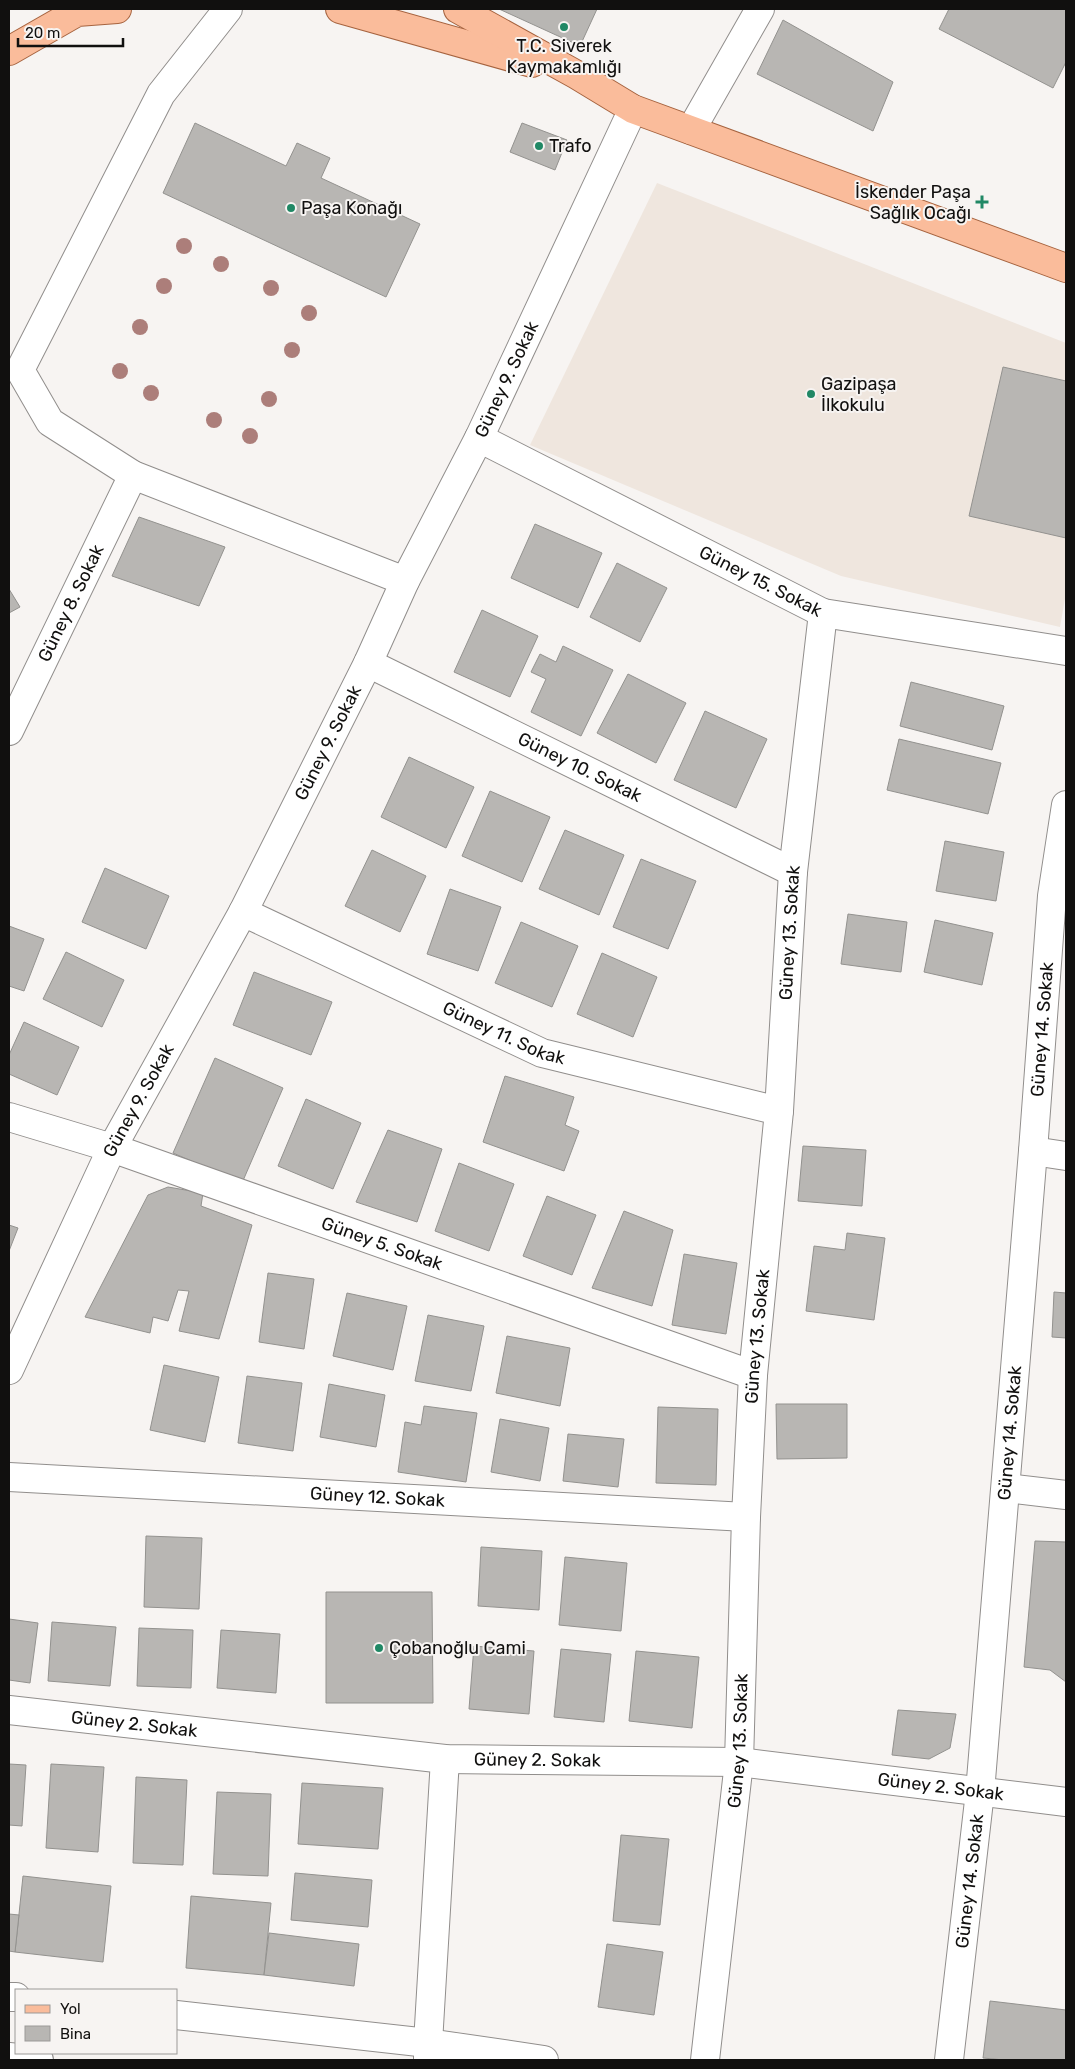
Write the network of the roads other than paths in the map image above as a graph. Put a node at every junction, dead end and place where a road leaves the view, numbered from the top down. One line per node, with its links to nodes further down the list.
1 (117, 9): 6 (main road)
2 (228, 9): 13 (street)
3 (340, 9): 8 (main road)
4 (458, 9): 8 (main road)
5 (760, 9): 10 (street)
6 (80, 10): 7 (main road)
7 (9, 51)
8 (577, 75): 9 (main road)
9 (632, 108): 10 (main road); 12 (street, Güney 9. Sokak)
10 (690, 130): 11 (main road)
11 (1066, 268)
12 (479, 438): 14 (street, Güney 9. Sokak); 15 (street, Güney 15. Sokak)
13 (133, 475): 14 (street); 18 (street, Güney 8. Sokak)
14 (405, 581): 17 (street, Güney 9. Sokak)
15 (823, 613): 16 (street, Güney 15. Sokak); 20 (street, Güney 13. Sokak)
16 (1066, 651)
17 (368, 663): 20 (street, Güney 10. Sokak); 22 (street, Güney 9. Sokak)
18 (9, 731)
19 (1066, 806): 21 (street, Güney 14. Sokak)
20 (793, 872): 23 (street, Güney 13. Sokak)
21 (1059, 897): 26 (street, Güney 14. Sokak)
22 (243, 912): 23 (street, Güney 11. Sokak); 25 (street, Güney 9. Sokak)
23 (779, 1111): 29 (street, Güney 13. Sokak)
24 (9, 1117): 25 (street, Güney 5. Sokak)
25 (112, 1148): 28 (street, Güney 9. Sokak); 29 (street, Güney 5. Sokak)
26 (1033, 1151): 27 (street); 31 (street, Güney 14. Sokak)
27 (1066, 1156)
28 (9, 1370)
29 (753, 1376): 33 (street, Güney 13. Sokak)
30 (9, 1477): 33 (street, Güney 12. Sokak)
31 (1006, 1488): 32 (street); 37 (street, Güney 14. Sokak)
32 (1066, 1495)
33 (746, 1517): 36 (street, Güney 13. Sokak)
34 (9, 1710): 35 (street, Güney 2. Sokak)
35 (445, 1759): 36 (street, Güney 2. Sokak); 40 (street)
36 (738, 1762): 37 (street, Güney 2. Sokak); 44 (street, Güney 13. Sokak)
37 (980, 1792): 38 (street, Güney 2. Sokak); 45 (street, Güney 14. Sokak)
38 (1066, 1802)
39 (178, 2015): 40 (street)
40 (428, 2052): 43 (street)
41 (9, 2057): 42 (street)
42 (39, 2060)
43 (544, 2060)
44 (705, 2060)
45 (950, 2060)

